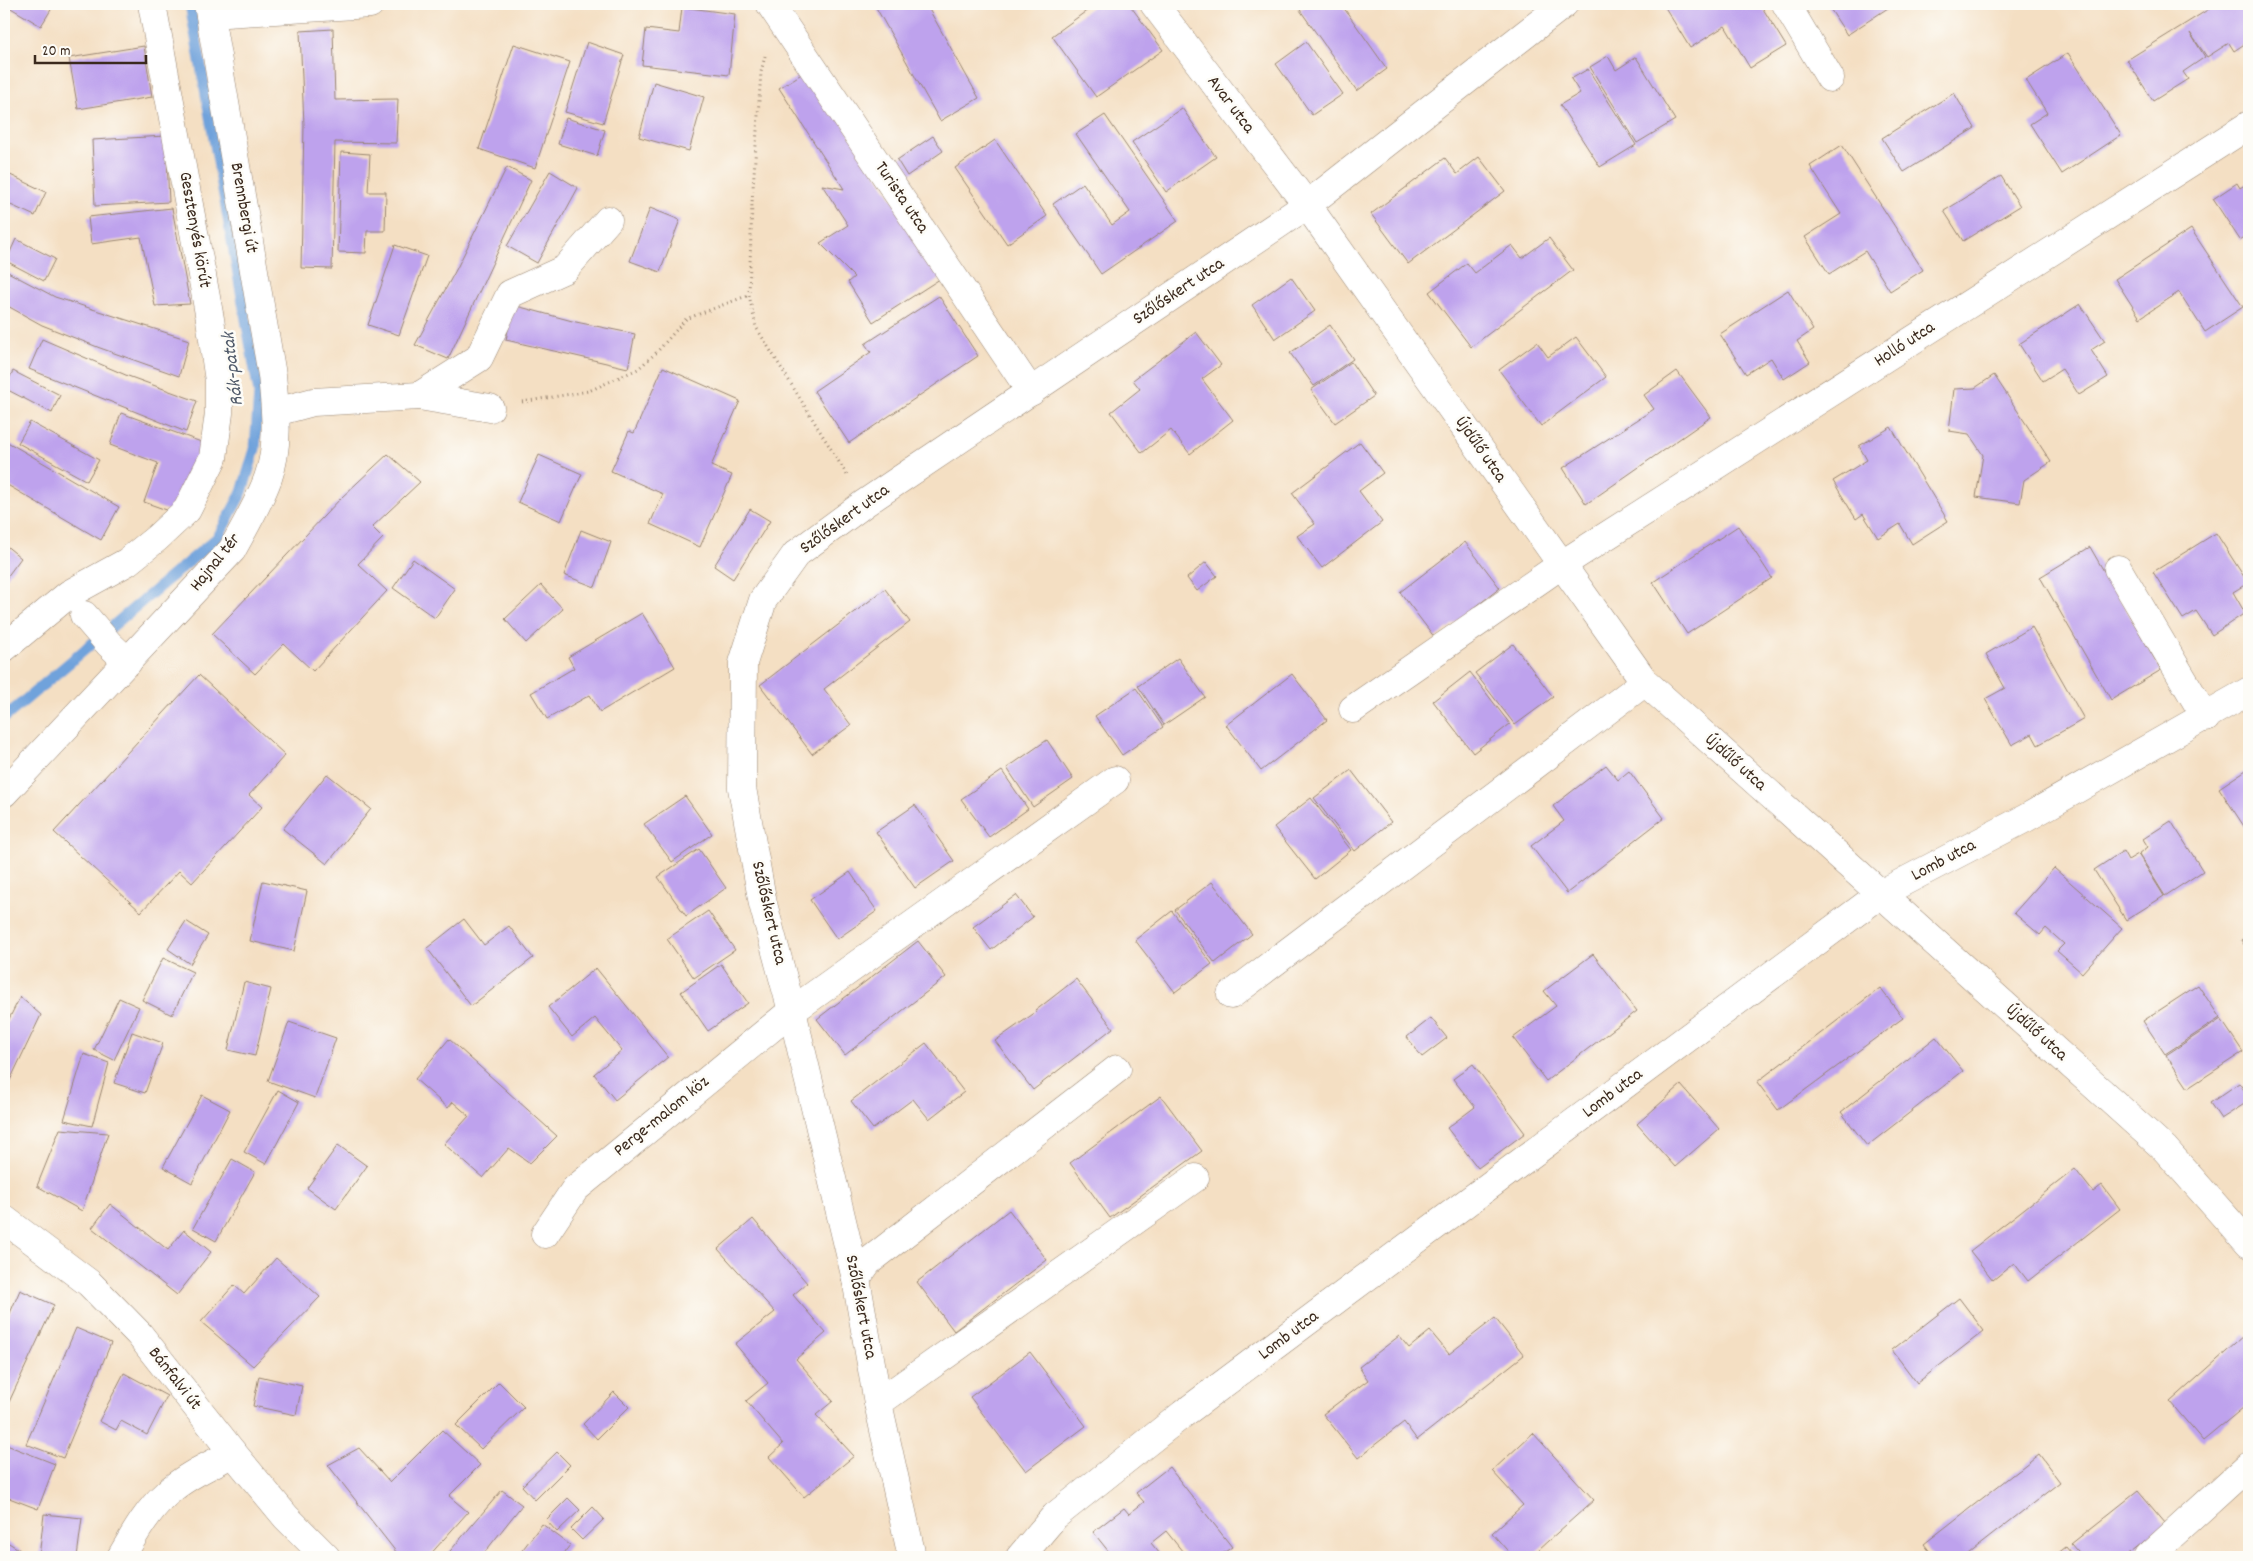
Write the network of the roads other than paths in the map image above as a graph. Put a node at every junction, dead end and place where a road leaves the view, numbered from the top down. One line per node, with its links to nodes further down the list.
1 (152, 4): 18 (street, Gesztenyés körút)
2 (370, 4): 7 (street)
3 (770, 4): 12 (street, Turista utca)
4 (1154, 4): 10 (street, Avar utca)
5 (1564, 4): 10 (street, Szőlőskert utca)
6 (1786, 4): 8 (street)
7 (209, 9): 15 (street, Brennbergi út)
8 (1830, 78)
9 (2249, 125): 16 (street, Holló utca)
10 (1306, 205): 12 (street, Szőlőskert utca); 16 (street, Újdűlő utca)
11 (608, 220): 13 (street)
12 (1031, 392): 29 (street, Szőlőskert utca)
13 (419, 396): 14 (street); 15 (street)
14 (490, 408)
15 (276, 412): 20 (street, Hajnal tér)
16 (1561, 565): 21 (street, Újdűlő utca); 23 (street, Holló utca)
17 (2118, 569): 24 (street)
18 (77, 606): 19 (street); 20 (street)
19 (4, 648)
20 (128, 662): 26 (street, Hajnal tér)
21 (1644, 682): 27 (street, Újdűlő utca); 28 (street)
22 (2249, 691): 24 (street, Lomb utca)
23 (1353, 709)
24 (2206, 718): 27 (street, Lomb utca)
25 (1115, 780): 29 (street, Perge-malom köz)
26 (4, 793)
27 (1882, 893): 34 (street, Újdűlő utca); 42 (street, Lomb utca)
28 (1231, 995)
29 (792, 1011): 33 (street, Perge-malom köz); 35 (street, Szőlőskert utca)
30 (1117, 1069): 35 (street)
31 (1195, 1178): 36 (street)
32 (4, 1219): 37 (street, Bánfalvi út)
33 (545, 1234)
34 (2249, 1244)
35 (856, 1279): 36 (street, Szőlőskert utca)
36 (878, 1403): 41 (street, Szőlőskert utca)
37 (233, 1453): 39 (street); 40 (street, Bánfalvi út)
38 (2249, 1465): 43 (street)
39 (120, 1557)
40 (326, 1557)
41 (912, 1557)
42 (1020, 1557)
43 (2148, 1557)

